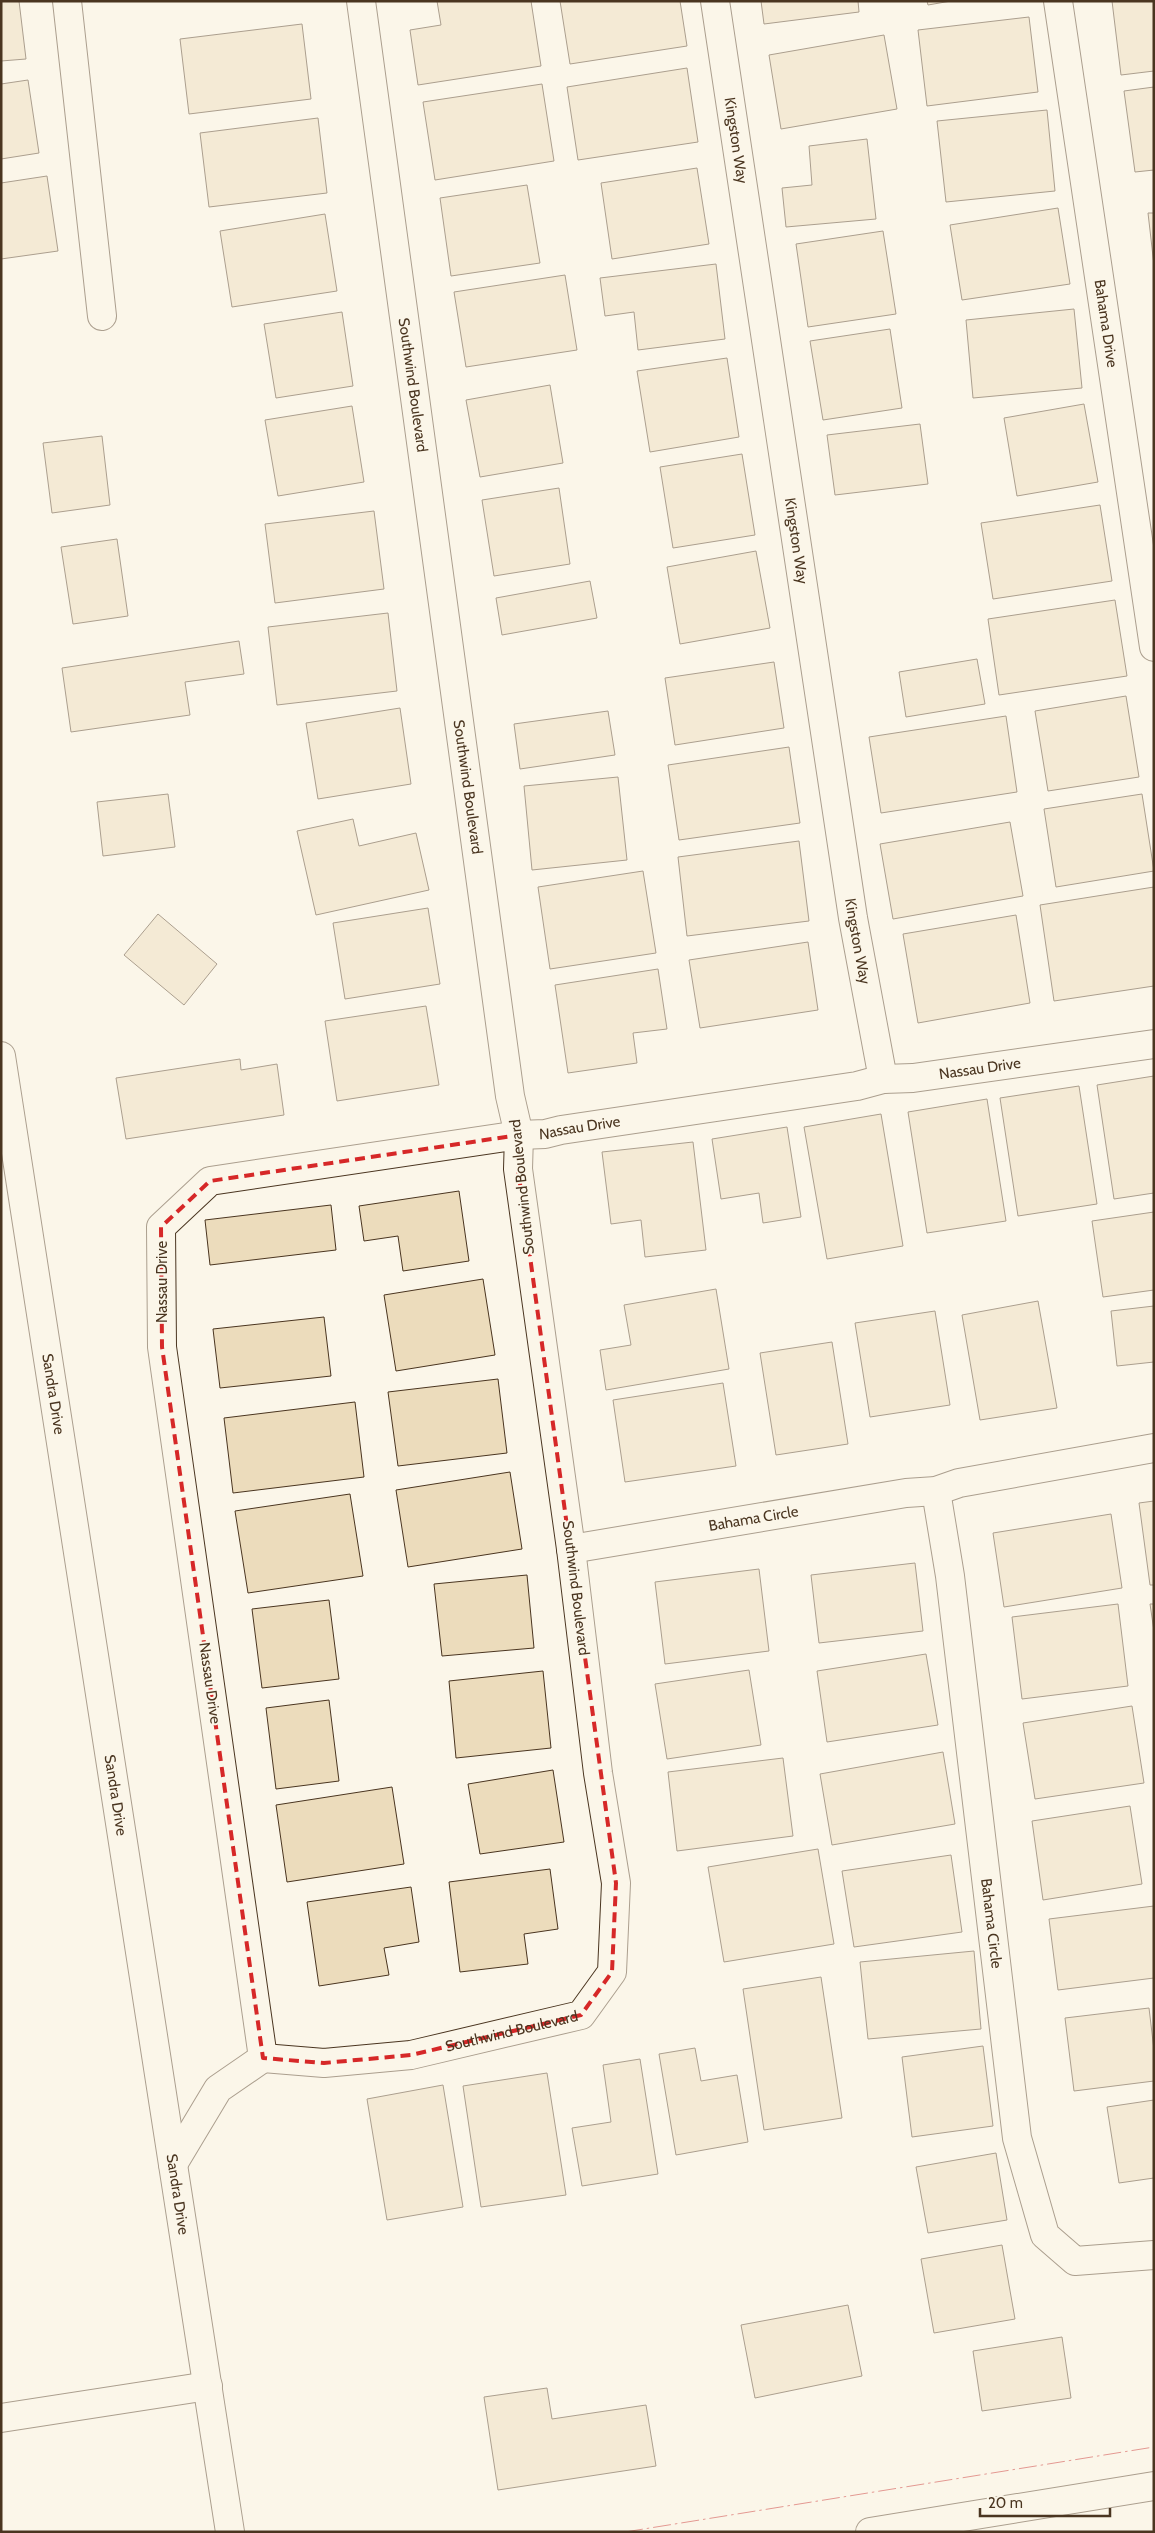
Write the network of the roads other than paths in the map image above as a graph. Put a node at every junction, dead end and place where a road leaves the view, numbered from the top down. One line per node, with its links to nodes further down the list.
1 (67, 1): 5 (street)
2 (361, 1): 10 (street, Southwind Boulevard)
3 (715, 1): 9 (street, Kingston Way)
4 (1058, 1): 6 (street, Bahama Drive)
5 (102, 316)
6 (1154, 647)
7 (1154, 1044): 9 (street, Nassau Drive)
8 (1, 1056): 15 (street, Sandra Drive)
9 (883, 1079): 10 (street, Nassau Drive)
10 (520, 1135): 13 (street, Southwind Boulevard); 14 (street, Nassau Drive)
11 (1154, 1448): 12 (street, Bahama Circle)
12 (936, 1491): 13 (street, Bahama Circle); 16 (street, Bahama Circle)
13 (571, 1549): 14 (street, Southwind Boulevard)
14 (263, 2058): 15 (street)
15 (173, 2164): 17 (street, Sandra Drive)
16 (1154, 2254)
17 (208, 2386): 18 (street); 20 (street, Sandra Drive)
18 (1, 2418)
19 (1154, 2486): 21 (street)
20 (230, 2532)
21 (870, 2532)

